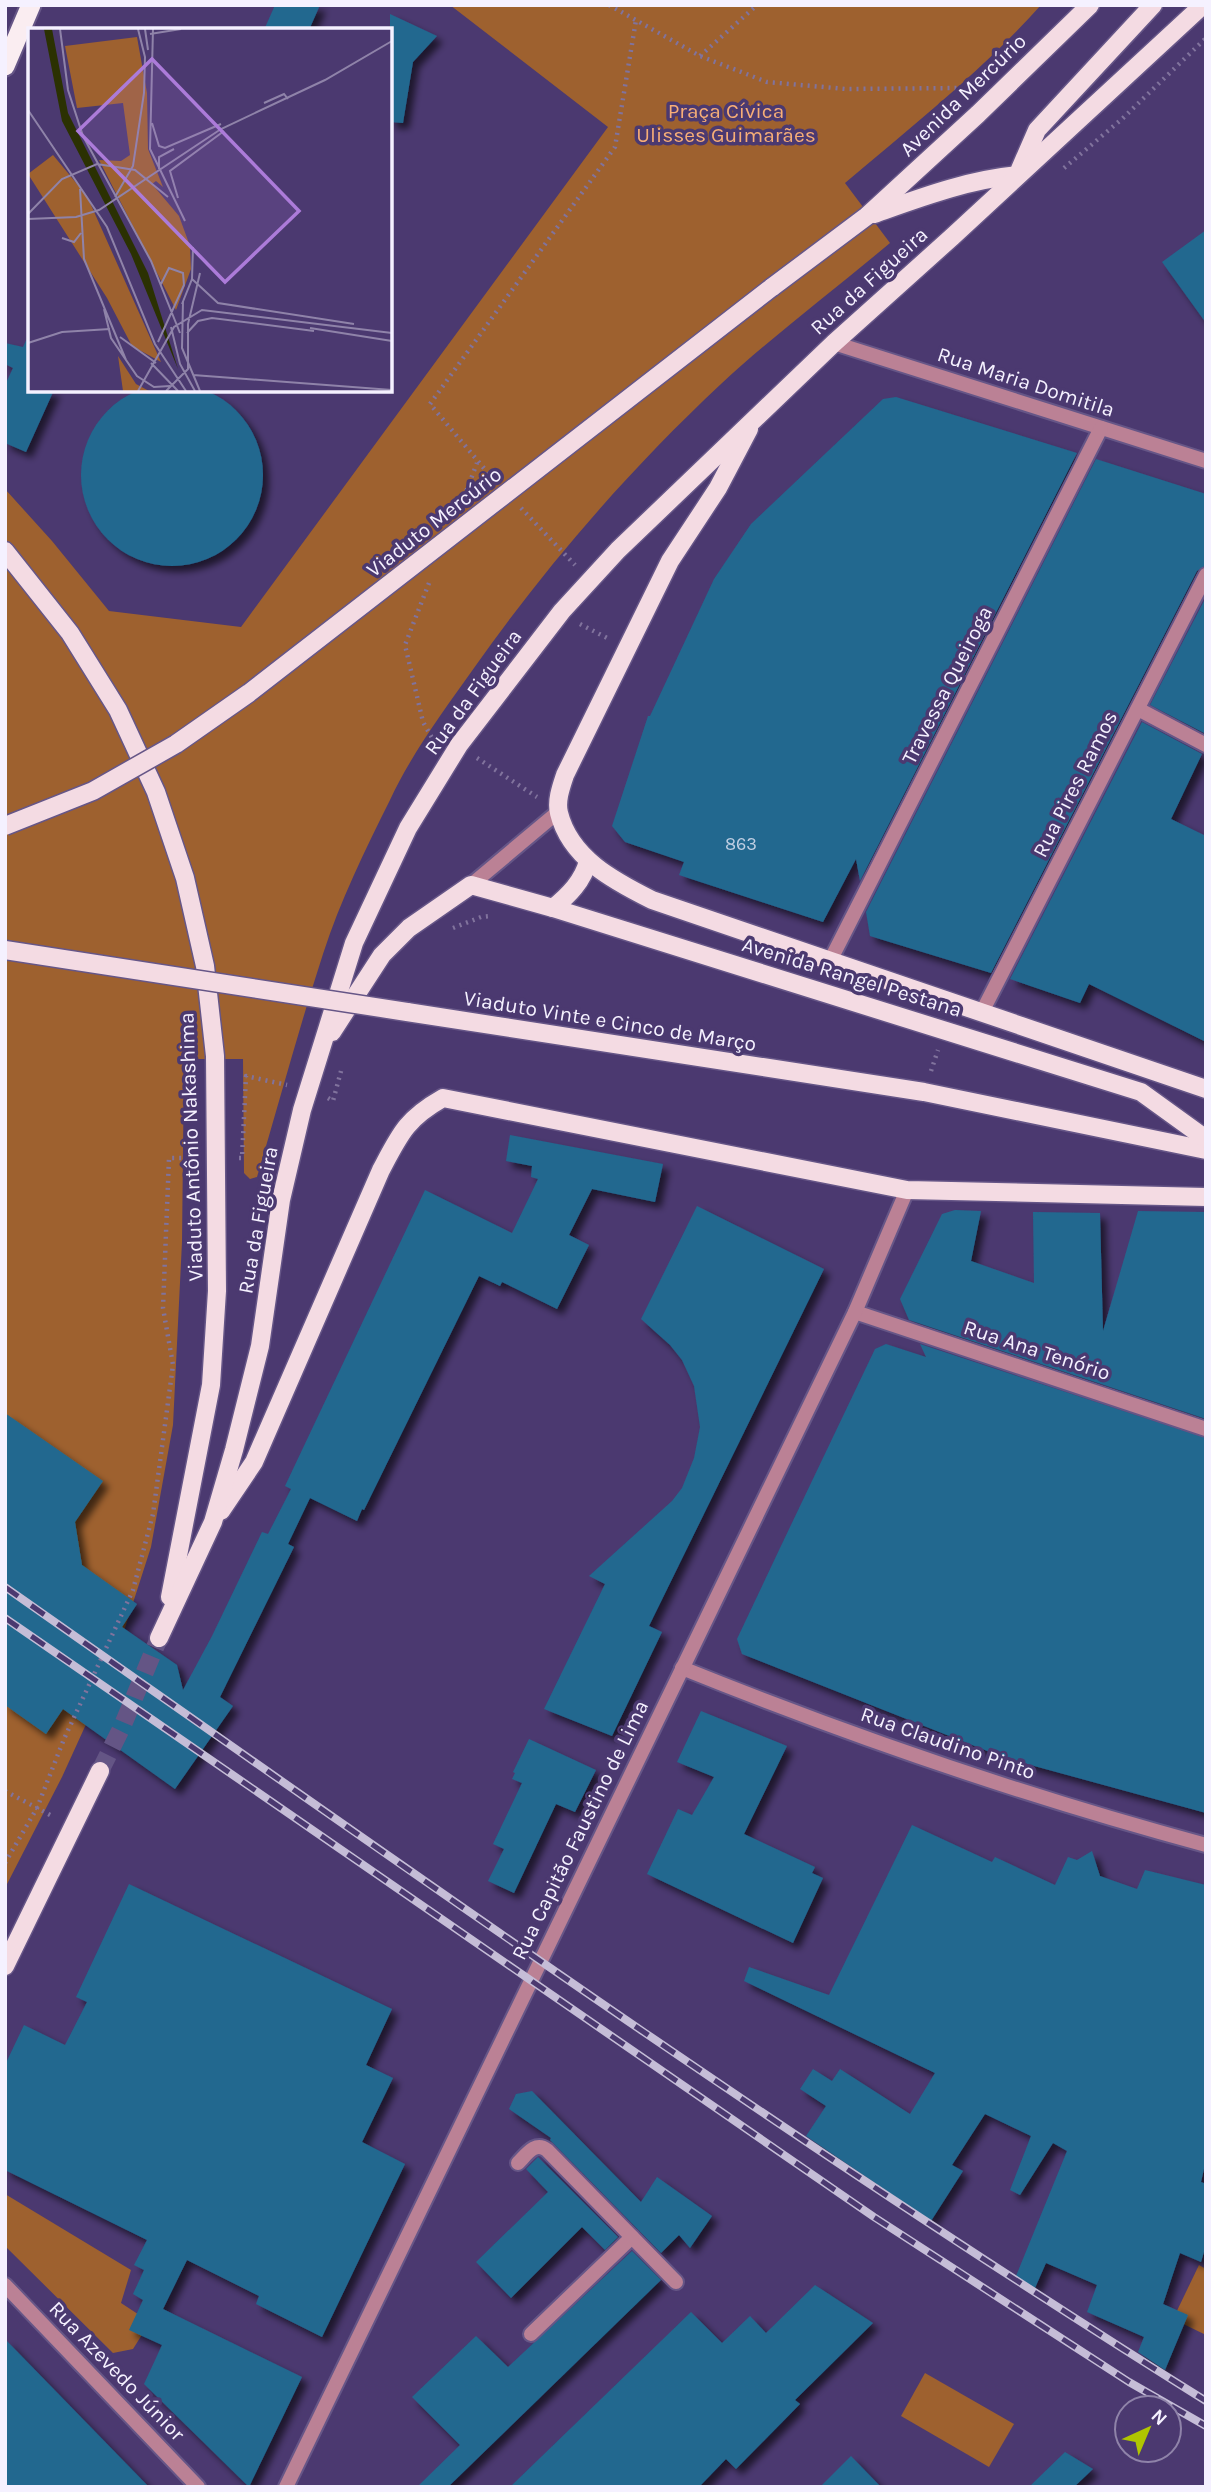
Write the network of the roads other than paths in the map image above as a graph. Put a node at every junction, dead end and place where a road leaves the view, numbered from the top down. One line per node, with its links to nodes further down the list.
1 (31, 5): 5 (highway)
2 (1090, 5): 7 (main road, Avenida Mercúrio)
3 (1153, 5): 6 (main road)
4 (1203, 5): 6 (main road, Rua da Figueira)
5 (5, 66)
6 (1018, 175): 7 (main road); 8 (main road, Rua da Figueira)
7 (867, 216): 17 (main road, Viaduto Mercúrio, bridge)
8 (834, 342): 9 (main road, Rua da Figueira); 10 (street, Rua Maria Domitila)
9 (757, 414): 16 (main road); 24 (main road, Rua da Figueira)
10 (1101, 428): 11 (street, Rua Maria Domitila); 22 (street, Travessa Queiroga)
11 (1206, 461)
12 (5, 551): 33 (main road, Viaduto Antônio Nakashima, bridge)
13 (1206, 575): 14 (street, Rua Pires Ramos)
14 (1138, 709): 15 (street); 23 (street, Rua Pires Ramos)
15 (1206, 745)
16 (558, 812): 18 (main road, Avenida Rangel Pestana); 19 (street)
17 (5, 826)
18 (588, 861): 20 (main road); 22 (main road, Avenida Rangel Pestana)
19 (471, 884): 20 (main road, Avenida Rangel Pestana); 24 (main road)
20 (554, 908): 26 (main road, Avenida Rangel Pestana)
21 (5, 950): 27 (main road, Viaduto Vinte e Cinco de Março, bridge)
22 (830, 961): 23 (main road, Avenida Rangel Pestana)
23 (982, 1012): 25 (main road, Avenida Rangel Pestana)
24 (321, 1050): 32 (main road, Rua da Figueira)
25 (1206, 1089)
26 (1206, 1139)
27 (1206, 1150)
28 (907, 1191): 29 (main road); 30 (street, Rua Capitão Faustino de Lima); 32 (main road)
29 (1206, 1197)
30 (855, 1312): 31 (street, Rua Ana Tenório); 34 (street, Rua Capitão Faustino de Lima)
31 (1206, 1429)
32 (213, 1522): 33 (main road, Rua da Figueira)
33 (162, 1630)
34 (682, 1668): 36 (street, Rua Claudino Pinto); 46 (street, Rua Capitão Faustino de Lima)
35 (100, 1771): 37 (main road)
36 (1206, 1845)
37 (24, 1924): 38 (main road); 39 (main road)
38 (5, 1947)
39 (5, 1966)
40 (518, 2163): 41 (street)
41 (632, 2237): 42 (street); 44 (street)
42 (676, 2283)
43 (5, 2285): 45 (street, Rua Azevedo Júnior)
44 (531, 2334)
45 (198, 2487)
46 (286, 2487)

